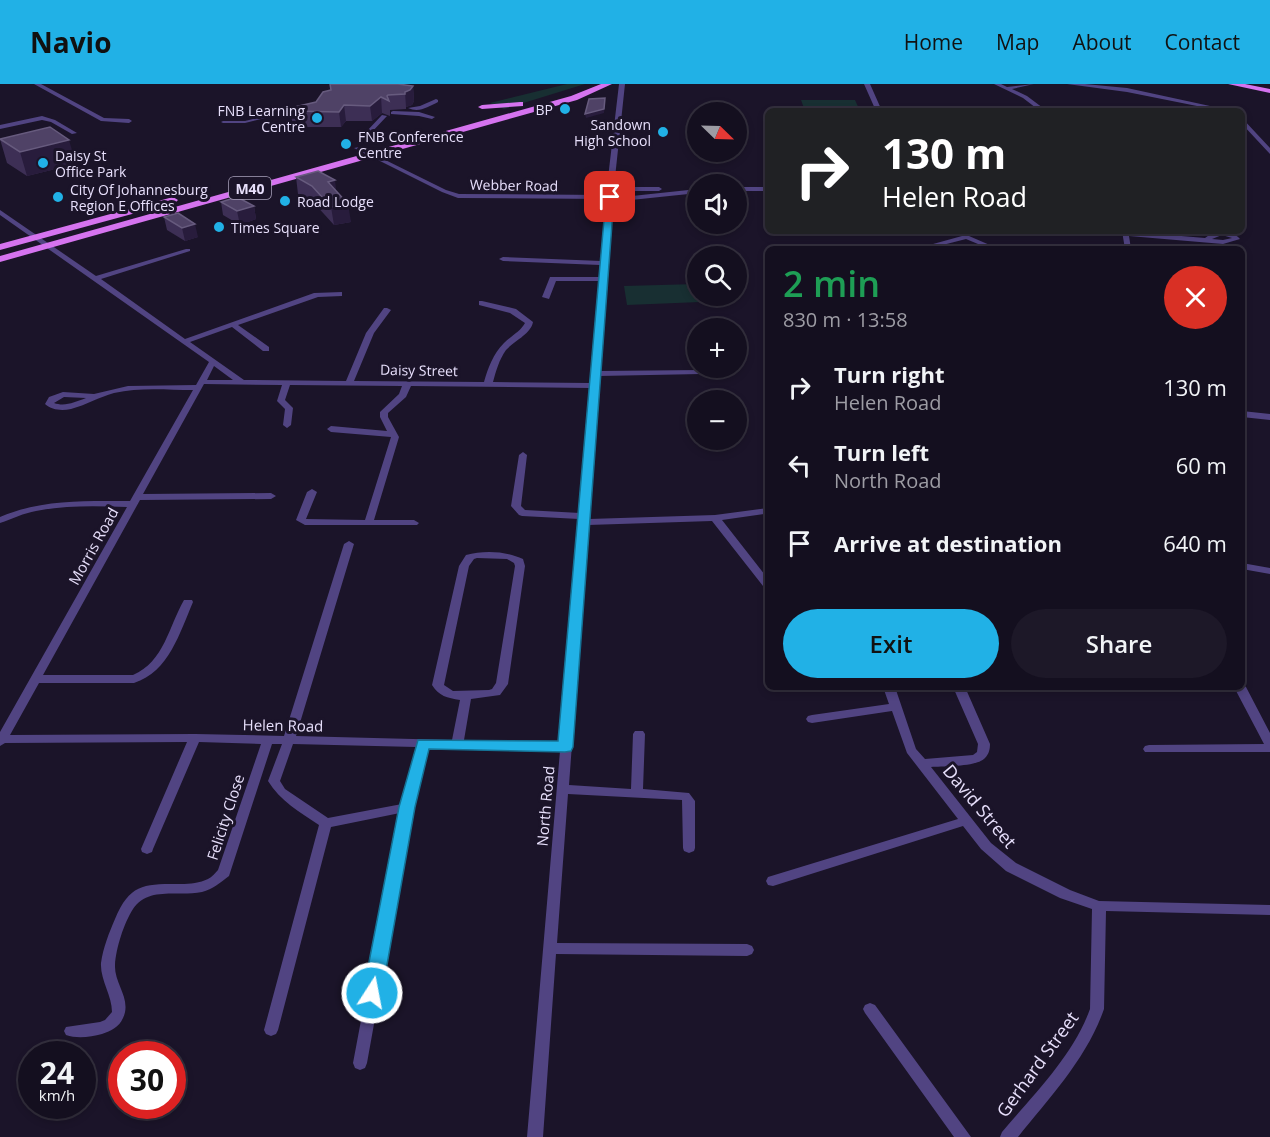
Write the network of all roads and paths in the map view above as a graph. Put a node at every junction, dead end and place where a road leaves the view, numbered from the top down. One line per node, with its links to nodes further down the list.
1 (37, 84): 35 (street)
2 (50, 84): 16 (street)
3 (586, 84): 19 (main road)
4 (608, 84): 28 (main road, M40)
5 (622, 84): 50 (street, North Road)
6 (867, 84): 23 (street)
7 (997, 84): 14 (street)
8 (1030, 84): 14 (street)
9 (1070, 84): 25 (street)
10 (1232, 84): 13 (main road)
11 (1259, 84): 12 (main road)
12 (1270, 86)
13 (1250, 87): 15 (main road); 17 (main road)
14 (1008, 88): 24 (street)
15 (1270, 91)
16 (64, 92)
17 (1270, 99)
18 (436, 101): 22 (street)
19 (520, 104): 21 (main road); 29 (main road)
20 (304, 107): 27 (street)
21 (482, 107)
22 (400, 108)
23 (878, 108)
24 (1040, 108)
25 (1215, 108)
26 (285, 110): 27 (street)
27 (294, 110): 33 (street)
28 (529, 110): 29 (main road); 42 (main road, M40)
29 (492, 111): 41 (main road)
30 (393, 113): 34 (street)
31 (384, 116): 40 (street)
32 (254, 117): 33 (street)
33 (266, 117): 36 (street)
34 (432, 117)
35 (129, 121)
36 (223, 122)
37 (1245, 123): 44 (street)
38 (0, 127): 39 (street)
39 (74, 133)
40 (368, 133)
41 (392, 139)
42 (369, 150): 43 (main road, M40); 50 (street, Webber Road); 57 (main road, M40)
43 (345, 151)
44 (1270, 152)
45 (255, 176): 54 (main road, M40)
46 (747, 189): 47 (street)
47 (765, 189)
48 (687, 191): 50 (street)
49 (687, 191): 50 (street)
50 (610, 196): 64 (street, North Road)
51 (0, 212): 54 (street)
52 (964, 234): 55 (street)
53 (1146, 234): 56 (street)
54 (36, 237): 57 (street); 60 (main road, M40)
55 (967, 237): 58 (street); 59 (street)
56 (1207, 240)
57 (46, 246): 62 (main road, M40); 65 (street)
58 (930, 246)
59 (989, 246)
60 (0, 247)
61 (189, 250): 65 (street)
62 (0, 259)
63 (503, 259): 64 (street)
64 (605, 263): 66 (street, North Road)
65 (93, 279): 72 (street)
66 (604, 279): 68 (street); 76 (street, North Road)
67 (339, 294): 71 (street)
68 (546, 297)
69 (482, 303): 82 (street)
70 (387, 310): 79 (street)
71 (232, 324): 72 (street); 73 (street)
72 (183, 342): 74 (street)
73 (266, 349)
74 (212, 363): 77 (street); 81 (street, Morris Road)
75 (687, 372): 76 (street)
76 (597, 374): 83 (street, North Road)
77 (242, 382): 78 (street, Daisy Street); 81 (street, Daisy Street)
78 (287, 382): 79 (street, Daisy Street); 87 (street)
79 (349, 383): 80 (street, Daisy Street)
80 (408, 383): 82 (street, Daisy Street); 89 (street)
81 (200, 384): 84 (street, Daisy Street); 93 (street, Morris Road)
82 (488, 384): 83 (street, Daisy Street)
83 (596, 386): 96 (street, North Road)
84 (96, 397)
85 (1245, 414): 86 (street)
86 (1270, 417)
87 (287, 425)
88 (331, 429): 89 (street)
89 (394, 434): 98 (street)
90 (523, 455): 96 (street)
91 (312, 492): 98 (street)
92 (271, 496): 93 (street)
93 (135, 501): 97 (street); 105 (street, Morris Road)
94 (765, 510): 95 (street)
95 (715, 518): 96 (street); 103 (street)
96 (584, 519): 122 (street, North Road)
97 (0, 520)
98 (369, 522): 99 (street)
99 (414, 523)
100 (349, 544): 118 (street)
101 (1245, 567): 102 (street)
102 (1270, 571)
103 (765, 581)
104 (188, 602): 105 (street)
105 (37, 679): 116 (street, Morris Road)
106 (890, 690): 110 (street, David Street)
107 (959, 690): 124 (street)
108 (1242, 690): 113 (street)
109 (466, 696): 109 (street); 120 (street)
110 (896, 707): 112 (street); 124 (street, David Street)
111 (1270, 718): 113 (street)
112 (812, 719)
113 (1257, 720): 121 (street)
114 (639, 734): 126 (street)
115 (195, 738): 116 (street, Helen Road); 117 (street, Helen Road); 131 (street)
116 (1, 739)
117 (268, 739): 118 (street, Helen Road); 139 (street, Felicity Close)
118 (289, 740): 119 (street, Helen Road); 129 (street)
119 (423, 743): 120 (street, Helen Road); 127 (street)
120 (457, 744): 122 (street, Helen Road)
121 (1270, 746): 123 (street)
122 (565, 747): 125 (street, North Road)
123 (1149, 749)
124 (922, 764): 128 (street, David Street)
125 (562, 789): 126 (street); 135 (street, North Road)
126 (637, 793): 130 (street)
127 (407, 807): 129 (street); 140 (street)
128 (965, 820): 132 (street); 133 (street, David Street)
129 (326, 823): 138 (street)
130 (689, 848)
131 (147, 849)
132 (773, 881)
133 (1099, 906): 134 (street, David Street); 143 (street, Gerhard Street)
134 (1270, 910)
135 (549, 948): 136 (street); 141 (street, North Road)
136 (747, 950)
137 (870, 1009): 142 (street)
138 (271, 1030)
139 (71, 1031)
140 (360, 1063)
141 (535, 1137)
142 (963, 1137)
143 (1008, 1137)

